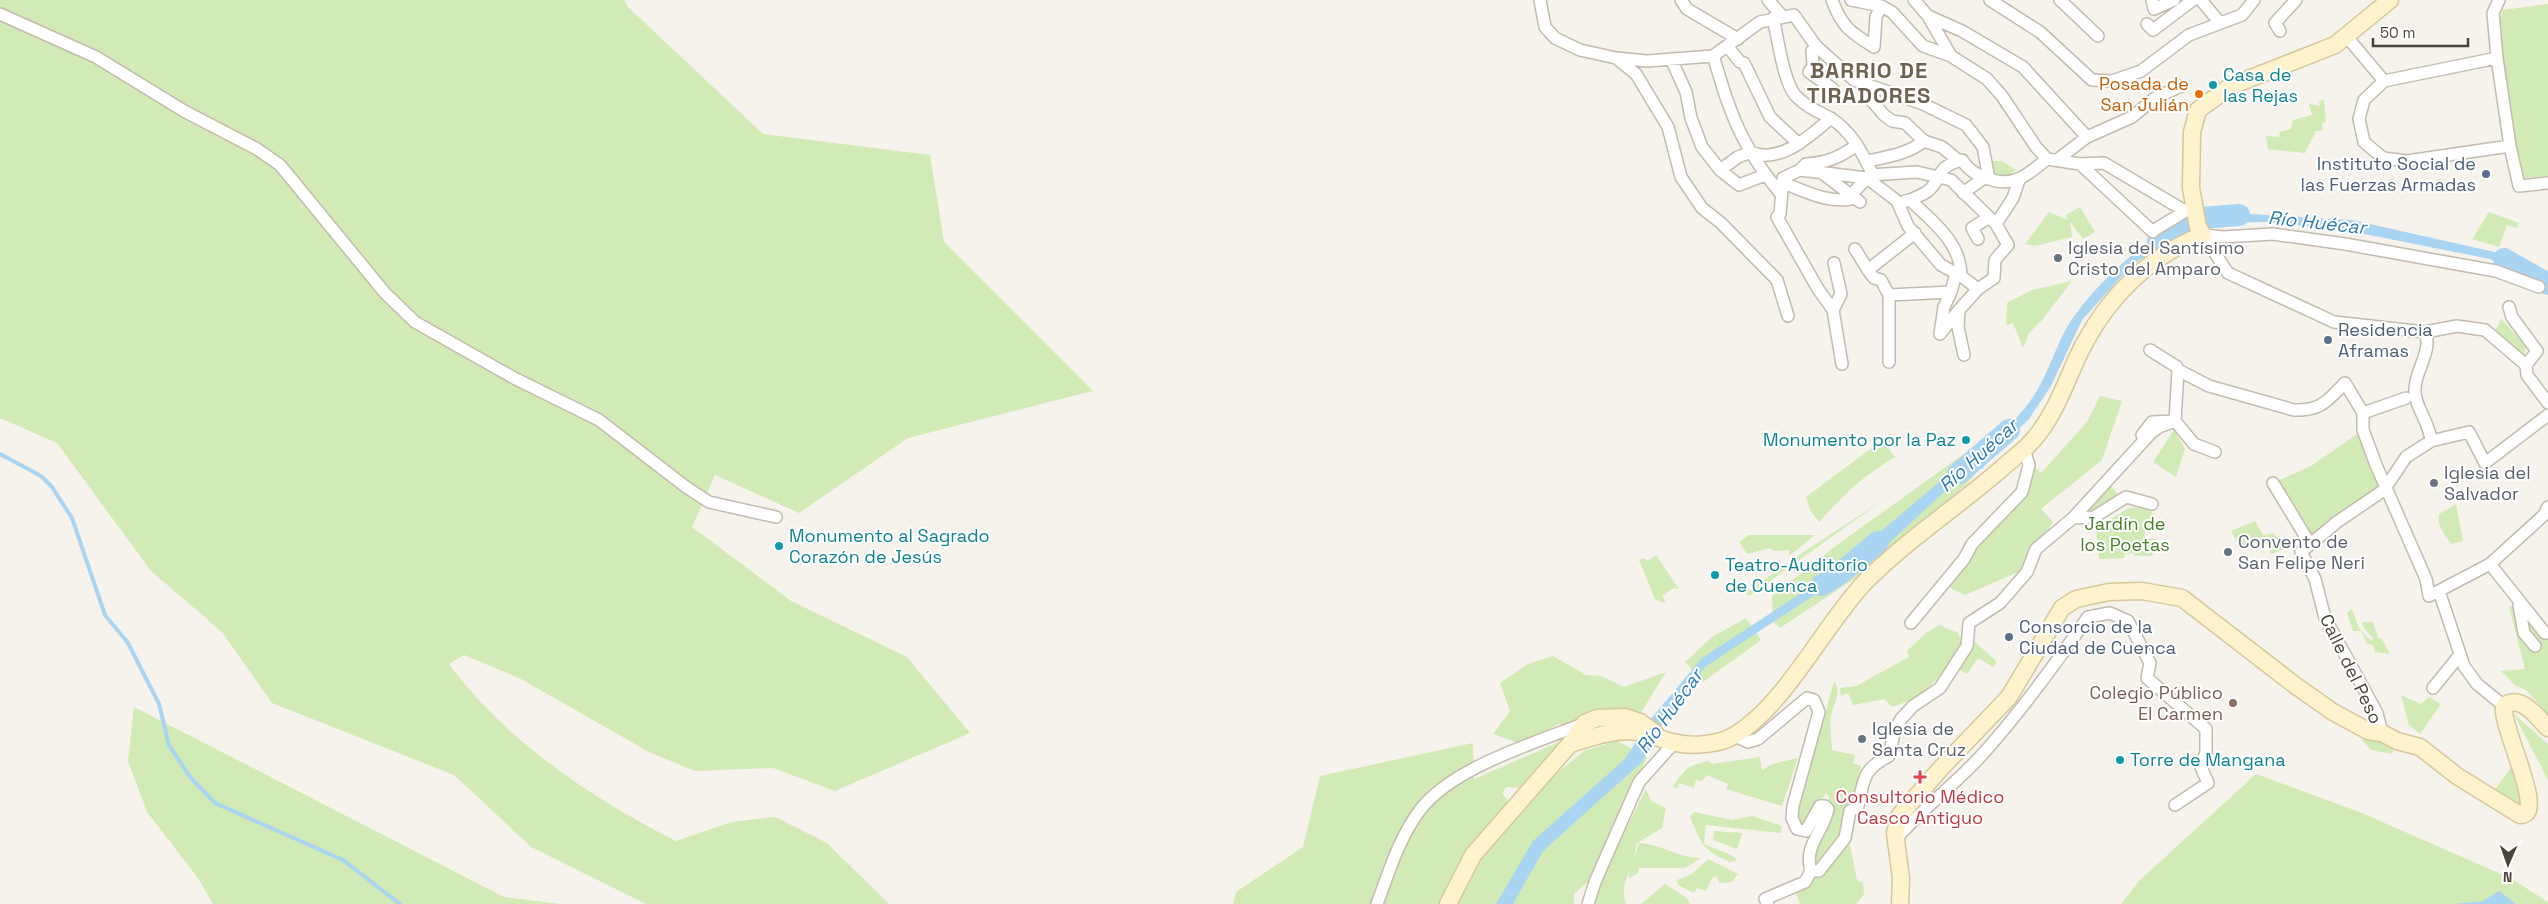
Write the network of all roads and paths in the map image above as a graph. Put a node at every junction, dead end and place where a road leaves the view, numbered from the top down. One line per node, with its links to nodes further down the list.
1 (1540, 0): 32 (street)
2 (1681, 0): 27 (street)
3 (1768, 0): 21 (street)
4 (1832, 0): 18 (street)
5 (1851, 0): 18 (street)
6 (1914, 0): 20 (street)
7 (1990, 0): 23 (street)
8 (2060, 0): 25 (street)
9 (2152, 0): 10 (street)
10 (2174, 0)
11 (2193, 0): 22 (street)
12 (2200, 0): 23 (street)
13 (2254, 0): 23 (street)
14 (2296, 0): 24 (street)
15 (2378, 0): 26 (street)
16 (2390, 0): 26 (street)
17 (2499, 0): 33 (street)
18 (1880, 6): 31 (street)
19 (0, 14): 101 (street)
20 (1928, 16): 31 (street); 40 (street)
21 (1782, 17): 27 (street); 29 (street); 39 (street)
22 (2147, 24)
23 (2220, 24)
24 (2280, 31)
25 (2098, 36)
26 (2347, 37): 35 (street); 64 (street)
27 (1738, 39): 28 (street)
28 (1728, 46): 30 (street); 42 (street)
29 (1816, 46): 36 (street); 38 (street)
30 (1713, 56): 34 (street); 45 (street)
31 (1951, 56): 46 (street)
32 (1616, 58): 34 (street); 80 (street)
33 (2497, 58): 35 (street); 44 (street)
34 (1671, 59): 50 (street)
35 (2384, 81): 44 (street)
36 (1865, 85): 41 (street); 56 (street)
37 (2181, 86): 40 (street)
38 (1833, 89)
39 (1831, 118): 42 (street); 43 (street)
40 (2087, 137): 46 (street)
41 (1924, 141): 47 (street); 48 (street)
42 (1799, 144): 45 (street)
43 (1857, 145): 47 (street); 51 (street)
44 (2510, 146): 58 (street)
45 (1751, 152): 50 (street); 53 (street)
46 (2052, 159): 49 (street); 57 (street)
47 (1867, 161): 54 (street)
48 (1959, 161): 55 (street); 56 (street)
49 (2080, 164): 64 (street); 64 (street)
50 (1720, 170): 53 (street)
51 (1800, 170): 52 (street); 59 (street)
52 (1822, 173): 54 (street); 61 (street)
53 (1765, 174): 59 (street)
54 (1870, 176): 55 (street); 61 (street); 63 (street)
55 (1937, 176): 60 (street); 62 (street)
56 (1986, 179): 57 (street); 60 (street)
57 (2019, 180): 65 (street)
58 (2548, 183)
59 (1782, 189): 61 (street); 78 (street)
60 (1962, 193): 65 (street)
61 (1855, 199)
62 (1910, 200): 63 (street); 72 (street)
63 (1897, 201): 67 (street)
64 (2189, 209): 66 (street)
65 (1992, 221): 68 (street); 75 (street)
66 (2200, 231): 73 (street); 81 (street); 94 (street)
67 (1915, 233): 71 (street); 72 (street)
68 (1978, 239)
69 (1855, 249): 71 (street)
70 (1834, 262): 78 (street)
71 (1868, 270): 76 (street)
72 (1958, 274): 74 (street); 75 (street)
73 (2539, 287)
74 (1951, 292): 76 (street); 79 (street)
75 (1976, 292): 79 (street)
76 (1889, 295): 84 (street)
77 (2509, 307): 86 (street)
78 (1833, 310): 85 (street)
79 (1959, 310): 83 (street)
80 (1788, 316)
81 (2425, 332): 86 (street); 88 (street)
82 (2150, 350): 87 (street)
83 (1964, 355)
84 (1889, 362)
85 (1842, 364)
86 (2526, 365): 89 (street)
87 (2178, 370): 90 (street); 92 (street)
88 (2411, 398): 90 (street); 93 (street)
89 (2548, 402)
90 (2363, 413): 98 (street)
91 (2548, 415): 93 (street)
92 (2175, 422): 95 (street); 96 (street); 102 (street)
93 (2431, 441): 98 (street)
94 (2024, 449): 107 (street); 117 (street)
95 (2215, 452)
96 (2128, 454)
97 (2273, 483): 103 (street, Calle del Peso)
98 (2386, 488): 103 (street); 105 (street)
99 (2152, 504): 102 (street)
100 (2548, 507): 104 (street)
101 (776, 517)
102 (2073, 518): 122 (street)
103 (2306, 547): 116 (street, Calle del Peso)
104 (2490, 564): 105 (street); 106 (street)
105 (2434, 593): 110 (street)
106 (2518, 603): 108 (street); 109 (street)
107 (1911, 623)
108 (2548, 633)
109 (2535, 646)
110 (2458, 656): 111 (street); 112 (street)
111 (2433, 688)
112 (2504, 706): 114 (street); 116 (street)
113 (1585, 723): 115 (street); 119 (street); 124 (street)
114 (2548, 728)
115 (1638, 730): 118 (street); 119 (street)
116 (2382, 733): 121 (street)
117 (1735, 736): 118 (street); 122 (street)
118 (1669, 741): 126 (street)
119 (1570, 744): 125 (street)
120 (2175, 805): 121 (street)
121 (1895, 840): 127 (street)
122 (1811, 871): 123 (street)
123 (1767, 902)
124 (1377, 904)
125 (1448, 904)
126 (1588, 904)
127 (1900, 904)

